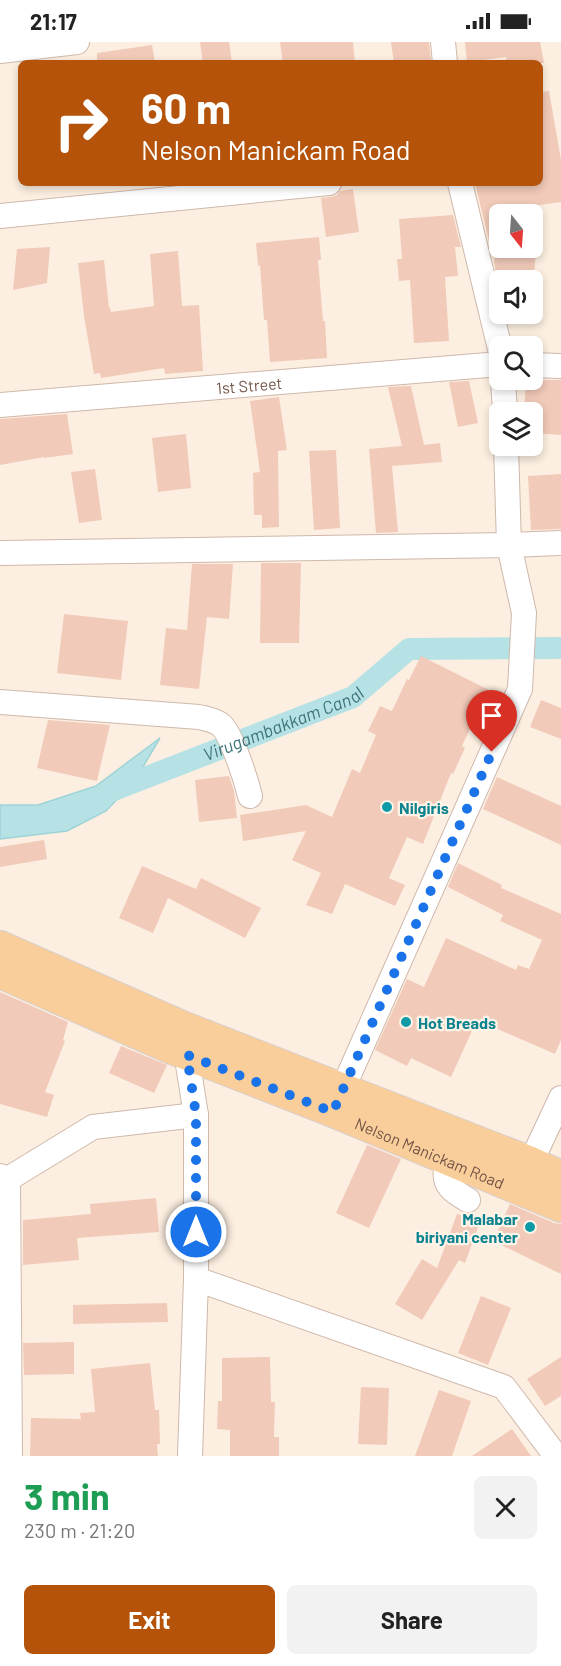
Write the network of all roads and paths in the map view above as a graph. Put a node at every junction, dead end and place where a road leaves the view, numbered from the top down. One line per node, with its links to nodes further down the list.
1 (77, 42): 3 (street)
2 (443, 42): 4 (street)
3 (0, 51)
4 (445, 60)
5 (299, 186): 7 (street)
6 (461, 186): 8 (street)
7 (0, 216)
8 (497, 336)
9 (489, 365): 12 (street, 1st Street)
10 (543, 365): 11 (street)
11 (561, 366)
12 (0, 405)
13 (506, 456): 15 (street)
14 (561, 543): 15 (street)
15 (509, 545): 16 (street); 24 (street)
16 (2, 547)
17 (0, 706): 18 (street)
18 (250, 796)
19 (0, 946): 21 (main road, Nelson Manickam Road)
20 (0, 973): 22 (main road, Nelson Manickam Road)
21 (182, 1026): 22 (street); 24 (main road, Nelson Manickam Road)
22 (187, 1055): 24 (main road, Nelson Manickam Road); 25 (street)
23 (561, 1098): 27 (street)
24 (338, 1100): 26 (main road, Nelson Manickam Road); 27 (main road, Nelson Manickam Road)
25 (196, 1115): 29 (street); 32 (street)
26 (448, 1160): 30 (street); 31 (main road, Nelson Manickam Road)
27 (531, 1161): 28 (main road, Nelson Manickam Road)
28 (561, 1176)
29 (4, 1178): 33 (street)
30 (468, 1200)
31 (561, 1207)
32 (196, 1279): 34 (street); 35 (street)
33 (10, 1456)
34 (190, 1456)
35 (556, 1456)

